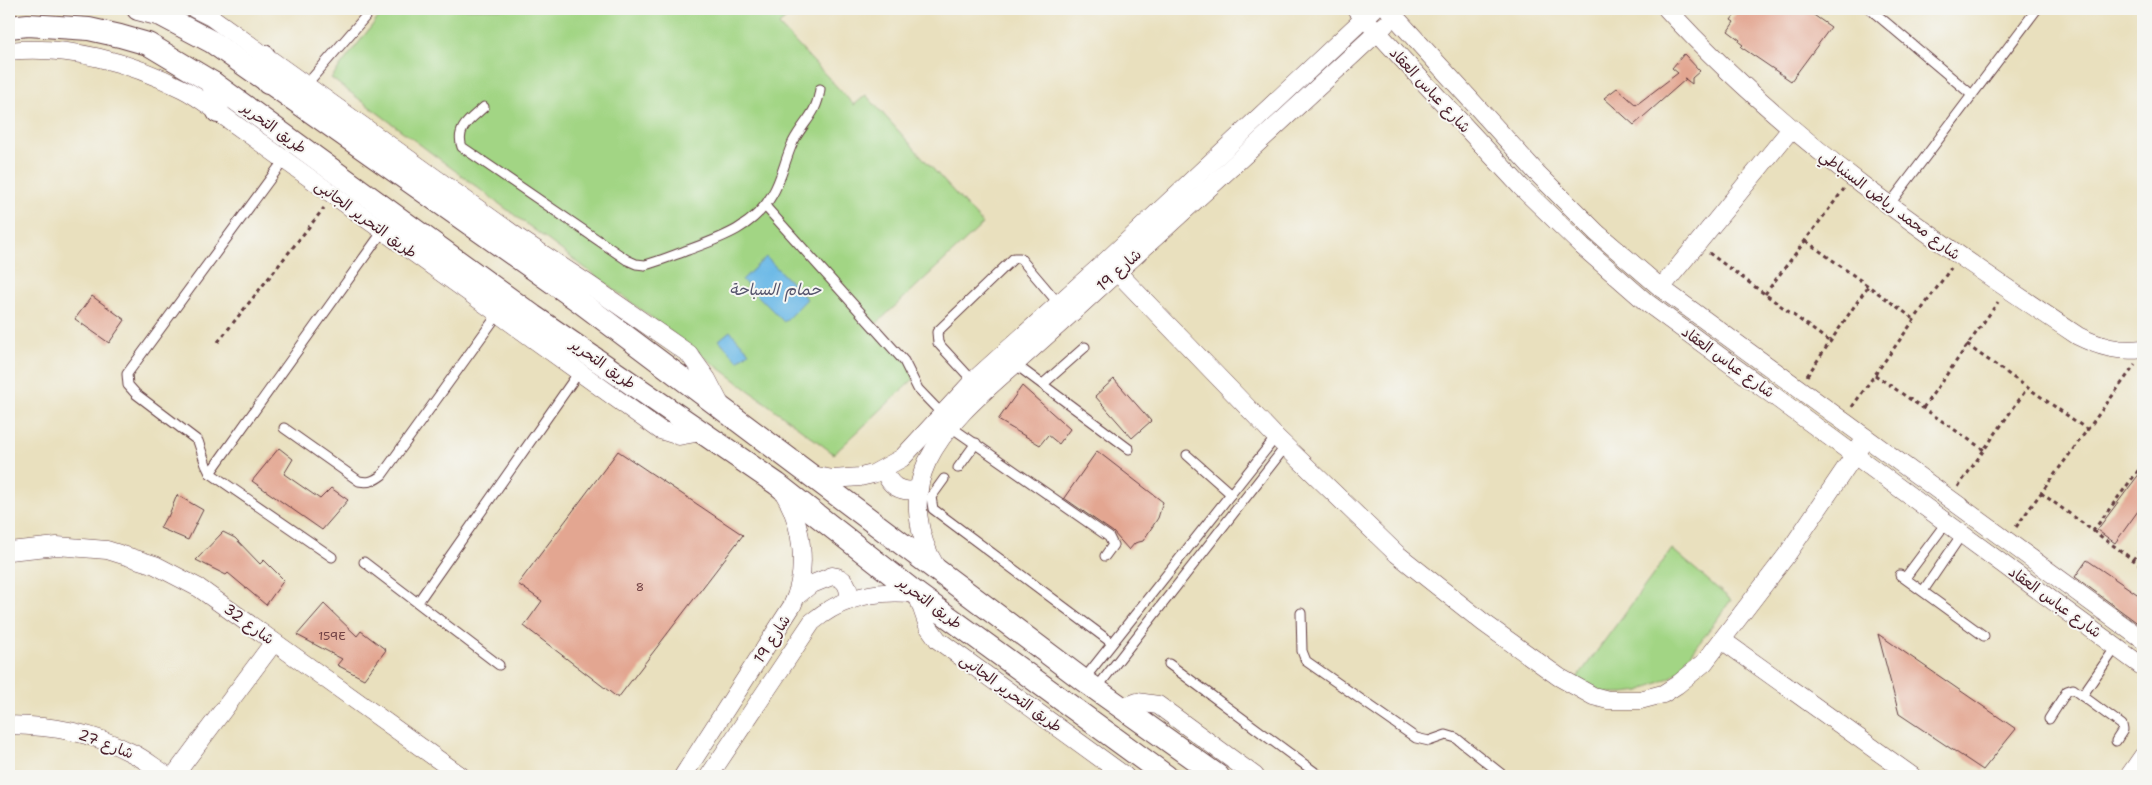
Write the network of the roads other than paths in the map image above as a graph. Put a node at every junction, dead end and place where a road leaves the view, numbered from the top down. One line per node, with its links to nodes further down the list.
1 (138, 9): 14 (street, طريق التحرير)
2 (372, 9): 15 (lane)
3 (1870, 9): 17 (lane)
4 (2037, 9): 17 (lane)
5 (207, 11): 12 (street)
6 (1395, 11): 10 (street, شارع 19); 27 (street, شارع عباس العقاد)
7 (1365, 12): 10 (street, شارع عباس العقاد); 28 (street, شارع 19)
8 (1676, 12): 20 (street, شارع محمد رياض السنباطي)
9 (9, 26): 13 (street, طريق التحرير)
10 (1377, 32): 25 (street, شارع 19); 46 (street, شارع عباس العقاد)
11 (9, 51): 19 (street, طريق التحرير الجانبى)
12 (264, 56): 14 (street); 15 (street)
13 (213, 83): 19 (street); 30 (street, طريق التحرير)
14 (268, 83): 26 (street, طريق التحرير)
15 (306, 85): 38 (street)
16 (820, 89): 23 (lane)
17 (1972, 95): 22 (lane)
18 (484, 107): 23 (lane)
19 (218, 112): 21 (street, طريق التحرير الجانبى)
20 (1790, 129): 22 (street, شارع محمد رياض السنباطي); 27 (street)
21 (284, 160): 24 (street, طريق التحرير الجانبى); 49 (lane)
22 (1889, 205): 33 (street, شارع محمد رياض السنباطي)
23 (766, 206): 39 (lane)
24 (383, 231): 29 (street, طريق التحرير الجانبى); 49 (lane)
25 (1117, 272): 35 (street, شارع 19); 42 (street)
26 (555, 285): 30 (street); 31 (street, طريق التحرير)
27 (1661, 288): 41 (street, شارع عباس العقاد)
28 (1059, 304): 37 (street, شارع 19); 37 (lane)
29 (498, 314): 34 (street, طريق التحرير الجانبى); 40 (lane)
30 (533, 316): 34 (street, طريق التحرير)
31 (605, 320): 34 (street); 38 (street, طريق التحرير)
32 (1085, 347): 36 (lane)
33 (2140, 356)
34 (583, 363): 52 (street, طريق التحرير); 66 (lane)
35 (1015, 364): 36 (lane); 37 (street, شارع 19)
36 (1043, 384): 44 (lane)
37 (978, 386): 39 (street, شارع 19)
38 (722, 409): 50 (street, طريق التحرير)
39 (947, 421): 43 (lane); 47 (street, شارع 19); 53 (street, شارع 19)
40 (284, 428)
41 (1866, 438): 46 (street); 55 (street, شارع عباس العقاد)
42 (1281, 441): 54 (lane); 69 (street); 77 (lane)
43 (976, 443): 48 (lane); 58 (lane)
44 (1129, 449)
45 (1187, 455): 54 (lane)
46 (1855, 456): 56 (street, شارع عباس العقاد); 69 (street)
47 (885, 468): 50 (street, شارع 19); 53 (street)
48 (958, 468)
49 (210, 472): 59 (lane)
50 (807, 473): 61 (street, طريق التحرير)
51 (944, 479): 72 (lane)
52 (780, 487): 63 (street, طريق التحرير); 64 (street, شارع 19)
53 (919, 489): 61 (street, شارع 19)
54 (1231, 494): 72 (lane)
55 (1955, 504): 56 (street); 70 (street, شارع عباس العقاد)
56 (1953, 527): 62 (lane); 62 (lane); 73 (street, شارع عباس العقاد)
57 (9, 551): 71 (street, شارع 32)
58 (1106, 556)
59 (332, 557)
60 (364, 562): 66 (lane)
61 (937, 570): 77 (street, طريق التحرير)
62 (1923, 591): 68 (lane)
63 (917, 594): 65 (street, شارع 19); 89 (street, طريق التحرير الجانبى); 90 (street, طريق التحرير)
64 (798, 596): 65 (street); 84 (street, شارع 19)
65 (848, 601): 85 (street, شارع 19)
66 (418, 602): 75 (lane)
67 (1301, 613): 94 (lane)
68 (1984, 636)
69 (1722, 640): 95 (street)
70 (2143, 640)
71 (274, 642): 87 (street); 88 (street, شارع 32)
72 (1112, 643): 77 (lane)
73 (2116, 647): 76 (street, شارع عباس العقاد); 78 (lane)
74 (1169, 664): 93 (lane)
75 (499, 665)
76 (2143, 667)
77 (1089, 685): 79 (street, طريق التحرير)
78 (2082, 696): 80 (lane); 82 (lane)
79 (1122, 708): 91 (street, طريق التحرير); 92 (street)
80 (2049, 719)
81 (9, 725): 86 (street, شارع 27)
82 (2116, 741)
83 (2143, 756): 96 (street)
84 (688, 771): 85 (street)
85 (713, 775)
86 (168, 776)
87 (174, 776)
88 (461, 776)
89 (1125, 776)
90 (1166, 776)
91 (1218, 776)
92 (1255, 776)
93 (1320, 776)
94 (1504, 776)
95 (1912, 776)
96 (2129, 776)

